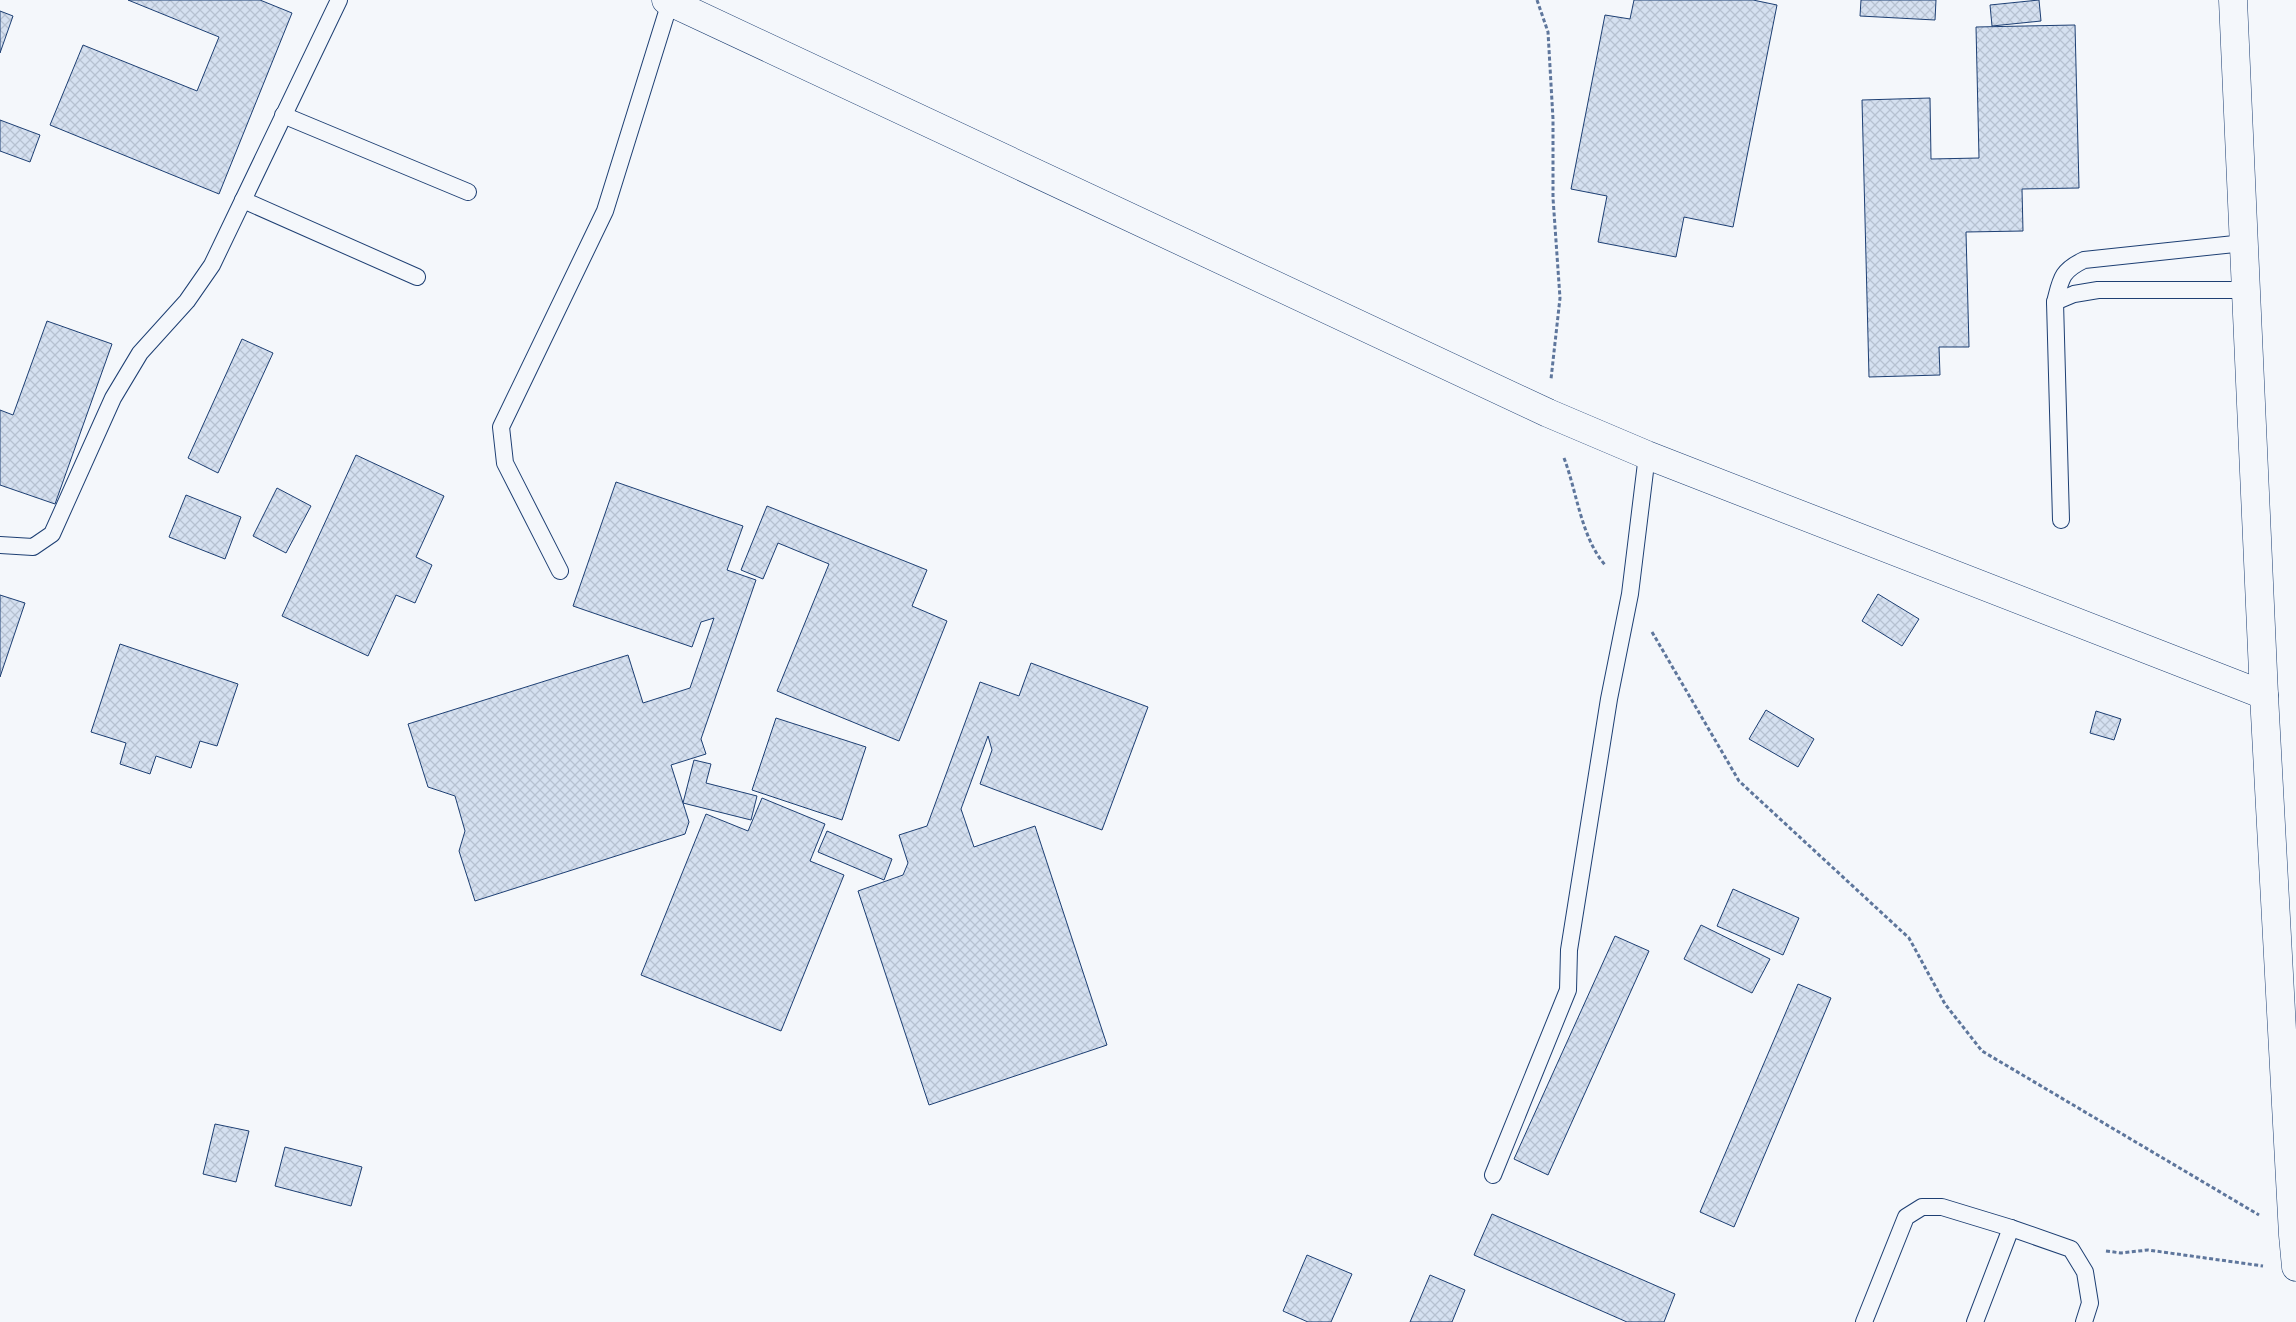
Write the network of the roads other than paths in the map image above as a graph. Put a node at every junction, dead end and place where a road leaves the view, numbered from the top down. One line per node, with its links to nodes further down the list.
1 (339, 0): 4 (lane)
2 (2233, 0): 7 (street)
3 (668, 1): 11 (street); 14 (lane)
4 (283, 115): 5 (lane); 6 (lane)
5 (468, 192)
6 (243, 200): 8 (lane); 13 (lane)
7 (2244, 244): 9 (street); 10 (lane)
8 (417, 277)
9 (2246, 290): 10 (lane); 15 (street)
10 (2055, 302): 12 (lane)
11 (1647, 455): 15 (street); 17 (lane)
12 (2061, 520)
13 (0, 545)
14 (560, 571)
15 (2264, 695): 16 (street)
16 (2287, 962): 19 (street)
17 (1493, 1175)
18 (2011, 1228): 21 (lane); 22 (lane); 23 (lane)
19 (2294, 1236): 20 (street)
20 (2296, 1267)
21 (1864, 1322)
22 (1975, 1322)
23 (2084, 1322)

